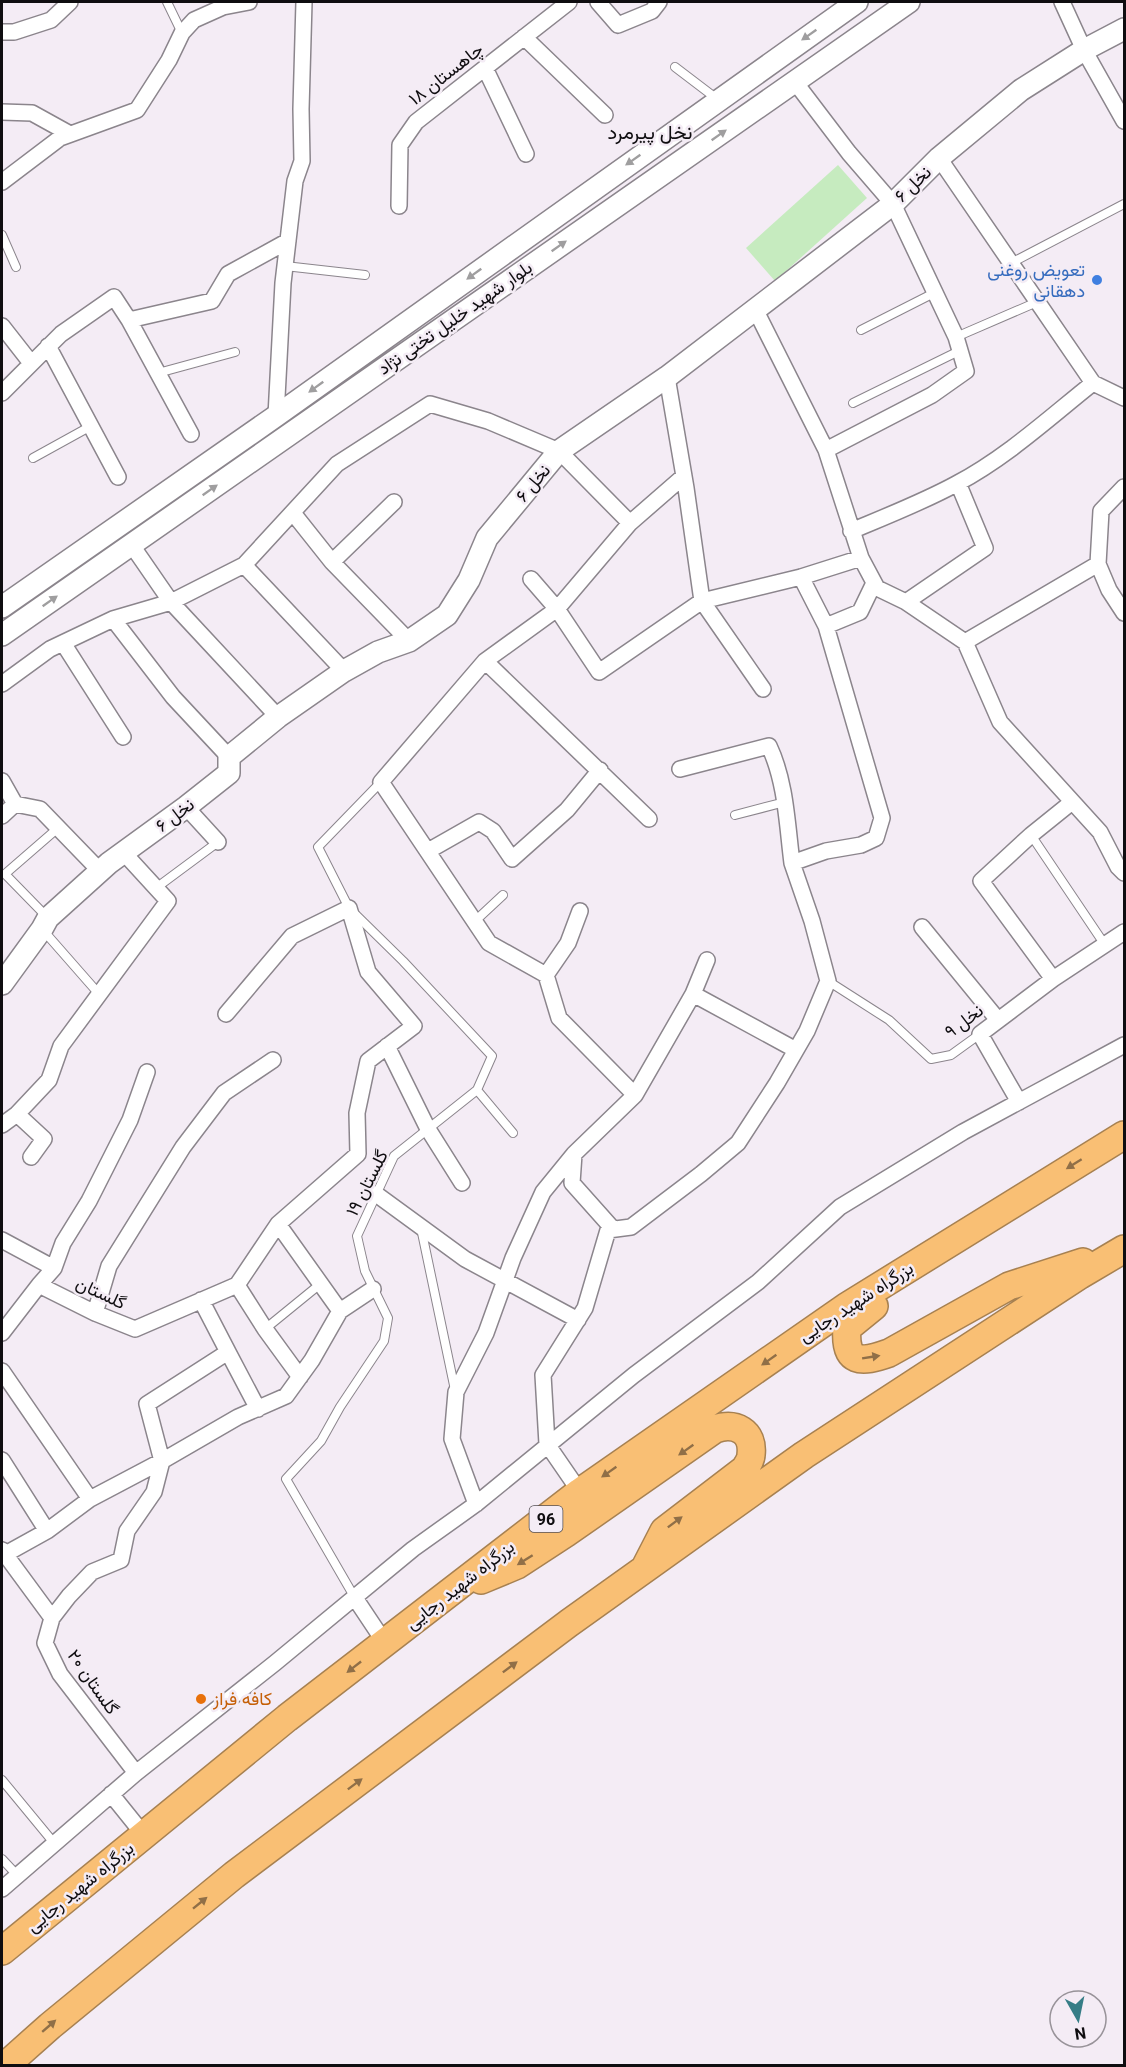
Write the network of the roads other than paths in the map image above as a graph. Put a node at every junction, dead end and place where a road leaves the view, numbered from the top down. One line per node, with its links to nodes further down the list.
1 (70, 2): 12 (street)
2 (167, 2): 13 (lane)
3 (244, 2): 13 (street)
4 (304, 2): 31 (street)
5 (569, 2): 14 (street, چاهستان ۱۸)
6 (598, 2): 7 (street)
7 (659, 2)
8 (857, 2): 19 (street, بلوار شهید خلیل تختی نژاد, one-way to 19)
9 (909, 2): 18 (street, بلوار شهید خلیل تختی نژاد)
10 (1062, 2): 15 (street)
11 (1125, 29): 15 (street, نخل ۶)
12 (2, 32)
13 (182, 33): 23 (street)
14 (524, 37): 17 (street, چاهستان ۱۸); 21 (street)
15 (1084, 50): 22 (street); 25 (street, نخل ۶)
16 (675, 67): 19 (lane)
17 (485, 68): 24 (street); 29 (street, چاهستان ۱۸)
18 (795, 82): 27 (street); 66 (street, بلوار شهید خلیل تختی نژاد, one-way to 18)
19 (718, 100): 52 (street, بلوار شهید خلیل تختی نژاد, one-way to 52)
20 (2, 112): 23 (street)
21 (605, 115)
22 (1125, 121)
23 (70, 134): 26 (street)
24 (526, 154)
25 (939, 159): 27 (street, نخل ۶); 32 (street)
26 (2, 182)
27 (893, 204): 36 (street); 38 (street, نخل ۶)
28 (1125, 204): 32 (lane)
29 (399, 206)
30 (2, 235): 34 (lane)
31 (288, 242): 33 (street); 39 (street)
32 (1011, 263): 37 (street)
33 (285, 266): 35 (lane); 52 (street)
34 (16, 267)
35 (365, 275)
36 (934, 293): 41 (lane); 42 (street)
37 (1037, 302): 42 (lane); 48 (street)
38 (755, 309): 47 (street, نخل ۶); 55 (street)
39 (129, 320): 43 (street); 46 (street)
40 (2, 326): 45 (street)
41 (861, 330)
42 (958, 344): 51 (lane); 55 (street)
43 (48, 346): 45 (street); 53 (street)
44 (235, 352): 46 (lane)
45 (31, 363): 49 (street)
46 (158, 373): 54 (street)
47 (667, 377): 56 (street, نخل ۶); 58 (street)
48 (1093, 383): 50 (street); 60 (street)
49 (2, 393)
50 (1125, 398)
51 (853, 403)
52 (276, 416): 77 (street, بلوار شهید خلیل تختی نژاد)
53 (91, 426): 57 (lane); 59 (street)
54 (191, 435)
55 (826, 450): 65 (street)
56 (559, 451): 63 (street); 64 (street); 83 (street, نخل ۶)
57 (33, 458)
58 (684, 476): 64 (street); 74 (street)
59 (118, 477)
60 (958, 483): 65 (street); 76 (street)
61 (1125, 488): 69 (street)
62 (394, 502): 68 (street)
63 (292, 513): 68 (street); 70 (street)
64 (630, 522): 78 (street)
65 (851, 531): 67 (street)
66 (131, 544): 75 (street); 82 (street, بلوار شهید خلیل تختی نژاد, one-way to 66)
67 (861, 558): 71 (street); 73 (street)
68 (332, 562): 83 (street)
69 (1098, 564): 79 (street); 84 (street)
70 (244, 565): 75 (street); 87 (street)
71 (801, 577): 74 (street); 81 (street)
72 (531, 579): 78 (street)
73 (874, 583): 76 (street); 81 (street)
74 (702, 601): 78 (street); 89 (street)
75 (171, 602): 80 (street); 90 (street)
76 (906, 602): 84 (street)
77 (2, 607)
78 (557, 609): 86 (street)
79 (1125, 613)
80 (113, 619): 85 (street); 92 (street)
81 (826, 626): 109 (street)
82 (2, 635)
83 (409, 641): 87 (street, نخل ۶)
84 (965, 642): 98 (street)
85 (63, 643): 88 (street); 91 (street)
86 (485, 661): 94 (street); 96 (street)
87 (344, 671): 90 (street, نخل ۶)
88 (2, 684)
89 (763, 689)
90 (278, 717): 92 (street, نخل ۶)
91 (123, 737)
92 (229, 756): 100 (street, نخل ۶)
93 (680, 769): 97 (street)
94 (600, 770): 103 (street); 107 (street)
95 (2, 781): 99 (street)
96 (381, 782): 107 (street); 114 (lane, گلستان ۱۹)
97 (785, 802): 101 (lane); 109 (street)
98 (1072, 802): 105 (street); 111 (street)
99 (15, 804): 102 (street); 104 (street)
100 (186, 807): 106 (street); 108 (street, نخل ۶)
101 (735, 815)
102 (2, 816)
103 (650, 819)
104 (58, 828): 110 (street); 117 (lane)
105 (1031, 835): 120 (lane); 123 (street)
106 (218, 842): 112 (lane)
107 (428, 851): 116 (street)
108 (124, 853): 110 (street, نخل ۶); 112 (street)
109 (792, 863): 124 (street)
110 (100, 871): 117 (street, نخل ۶)
111 (1125, 873)
112 (156, 888): 126 (street)
113 (503, 895): 116 (lane)
114 (350, 908): 128 (street); 132 (street); 136 (lane, گلستان ۱۹)
115 (580, 911): 122 (street)
116 (474, 922): 122 (street)
117 (45, 924): 125 (street, نخل ۶); 126 (lane)
118 (922, 927): 129 (street)
119 (1125, 932): 120 (street, نخل ۹)
120 (1105, 945): 123 (street, نخل ۹)
121 (707, 960): 127 (street)
122 (546, 975): 137 (street)
123 (1053, 979): 129 (street, نخل ۹)
124 (828, 981): 130 (lane, نخل ۹); 133 (street)
125 (2, 984)
126 (99, 994): 139 (street)
127 (693, 994): 133 (street); 137 (street)
128 (226, 1014)
129 (998, 1020): 130 (street, نخل ۹)
130 (980, 1034): 138 (street)
131 (1125, 1045): 138 (street)
132 (387, 1046): 141 (street); 148 (street)
133 (796, 1050): 150 (street)
134 (273, 1060): 162 (street)
135 (147, 1072): 154 (street)
136 (477, 1090): 141 (lane, گلستان ۱۹); 142 (lane)
137 (635, 1095): 144 (street)
138 (1018, 1102): 171 (street)
139 (17, 1114): 140 (street); 145 (street)
140 (2, 1125)
141 (428, 1129): 146 (street); 147 (lane, گلستان ۱۹)
142 (513, 1133)
143 (1125, 1135): 152 (highway, بزرگراه شهید رجایی / 96, one-way to 152)
144 (574, 1154): 150 (street); 155 (street)
145 (31, 1157)
146 (462, 1183)
147 (376, 1194): 149 (street); 159 (lane, گلستان ۱۹)
148 (278, 1224): 156 (street); 158 (street)
149 (421, 1227): 155 (street); 169 (lane)
150 (614, 1229): 163 (street)
151 (2, 1240): 154 (street)
152 (950, 1241): 153 (highway, one-way to 153); 174 (highway, بزرگراه شهید رجایی / 96, one-way to 174)
153 (1122, 1250): 179 (highway)
154 (54, 1268): 157 (street)
155 (505, 1282): 163 (street); 169 (street)
156 (237, 1284): 160 (street, گلستان); 164 (street)
157 (39, 1285): 162 (street, گلستان); 165 (street)
158 (319, 1285): 161 (street); 164 (lane)
159 (373, 1288): 161 (street); 181 (lane, گلستان ۱۹)
160 (201, 1300): 162 (street, گلستان); 166 (street)
161 (340, 1311): 168 (street)
162 (95, 1313)
163 (578, 1320): 171 (street)
164 (265, 1329): 168 (street)
165 (2, 1333)
166 (228, 1352): 170 (street); 173 (street)
167 (2, 1371): 175 (street)
168 (300, 1377): 170 (street)
169 (456, 1392): 176 (street)
170 (258, 1409): 173 (street)
171 (547, 1444): 174 (street); 176 (street)
172 (2, 1460): 177 (street)
173 (162, 1461): 175 (street); 182 (street)
174 (580, 1492): 180 (highway, بزرگراه شهید رجایی / 96)
175 (90, 1499): 177 (street)
176 (476, 1504): 181 (street)
177 (47, 1532): 178 (street)
178 (3, 1553): 182 (street)
179 (644, 1570): 180 (highway, one-way to 180); 193 (highway, one-way to 179)
180 (448, 1594): 183 (highway, بزرگراه شهید رجایی / 96)
181 (355, 1598): 183 (street); 184 (street)
182 (52, 1618): 184 (street, گلستان ۲۰)
183 (385, 1643): 187 (highway, بزرگراه شهید رجایی / 96, one-way to 187)
184 (136, 1773): 186 (street)
185 (2, 1780): 188 (lane)
186 (111, 1794): 187 (street); 188 (street)
187 (144, 1835): 192 (highway, بزرگراه شهید رجایی / 96)
188 (54, 1843): 190 (street)
189 (2, 1859): 190 (lane)
190 (18, 1875): 191 (street)
191 (2, 1889)
192 (2, 1951)
193 (6, 2066)

